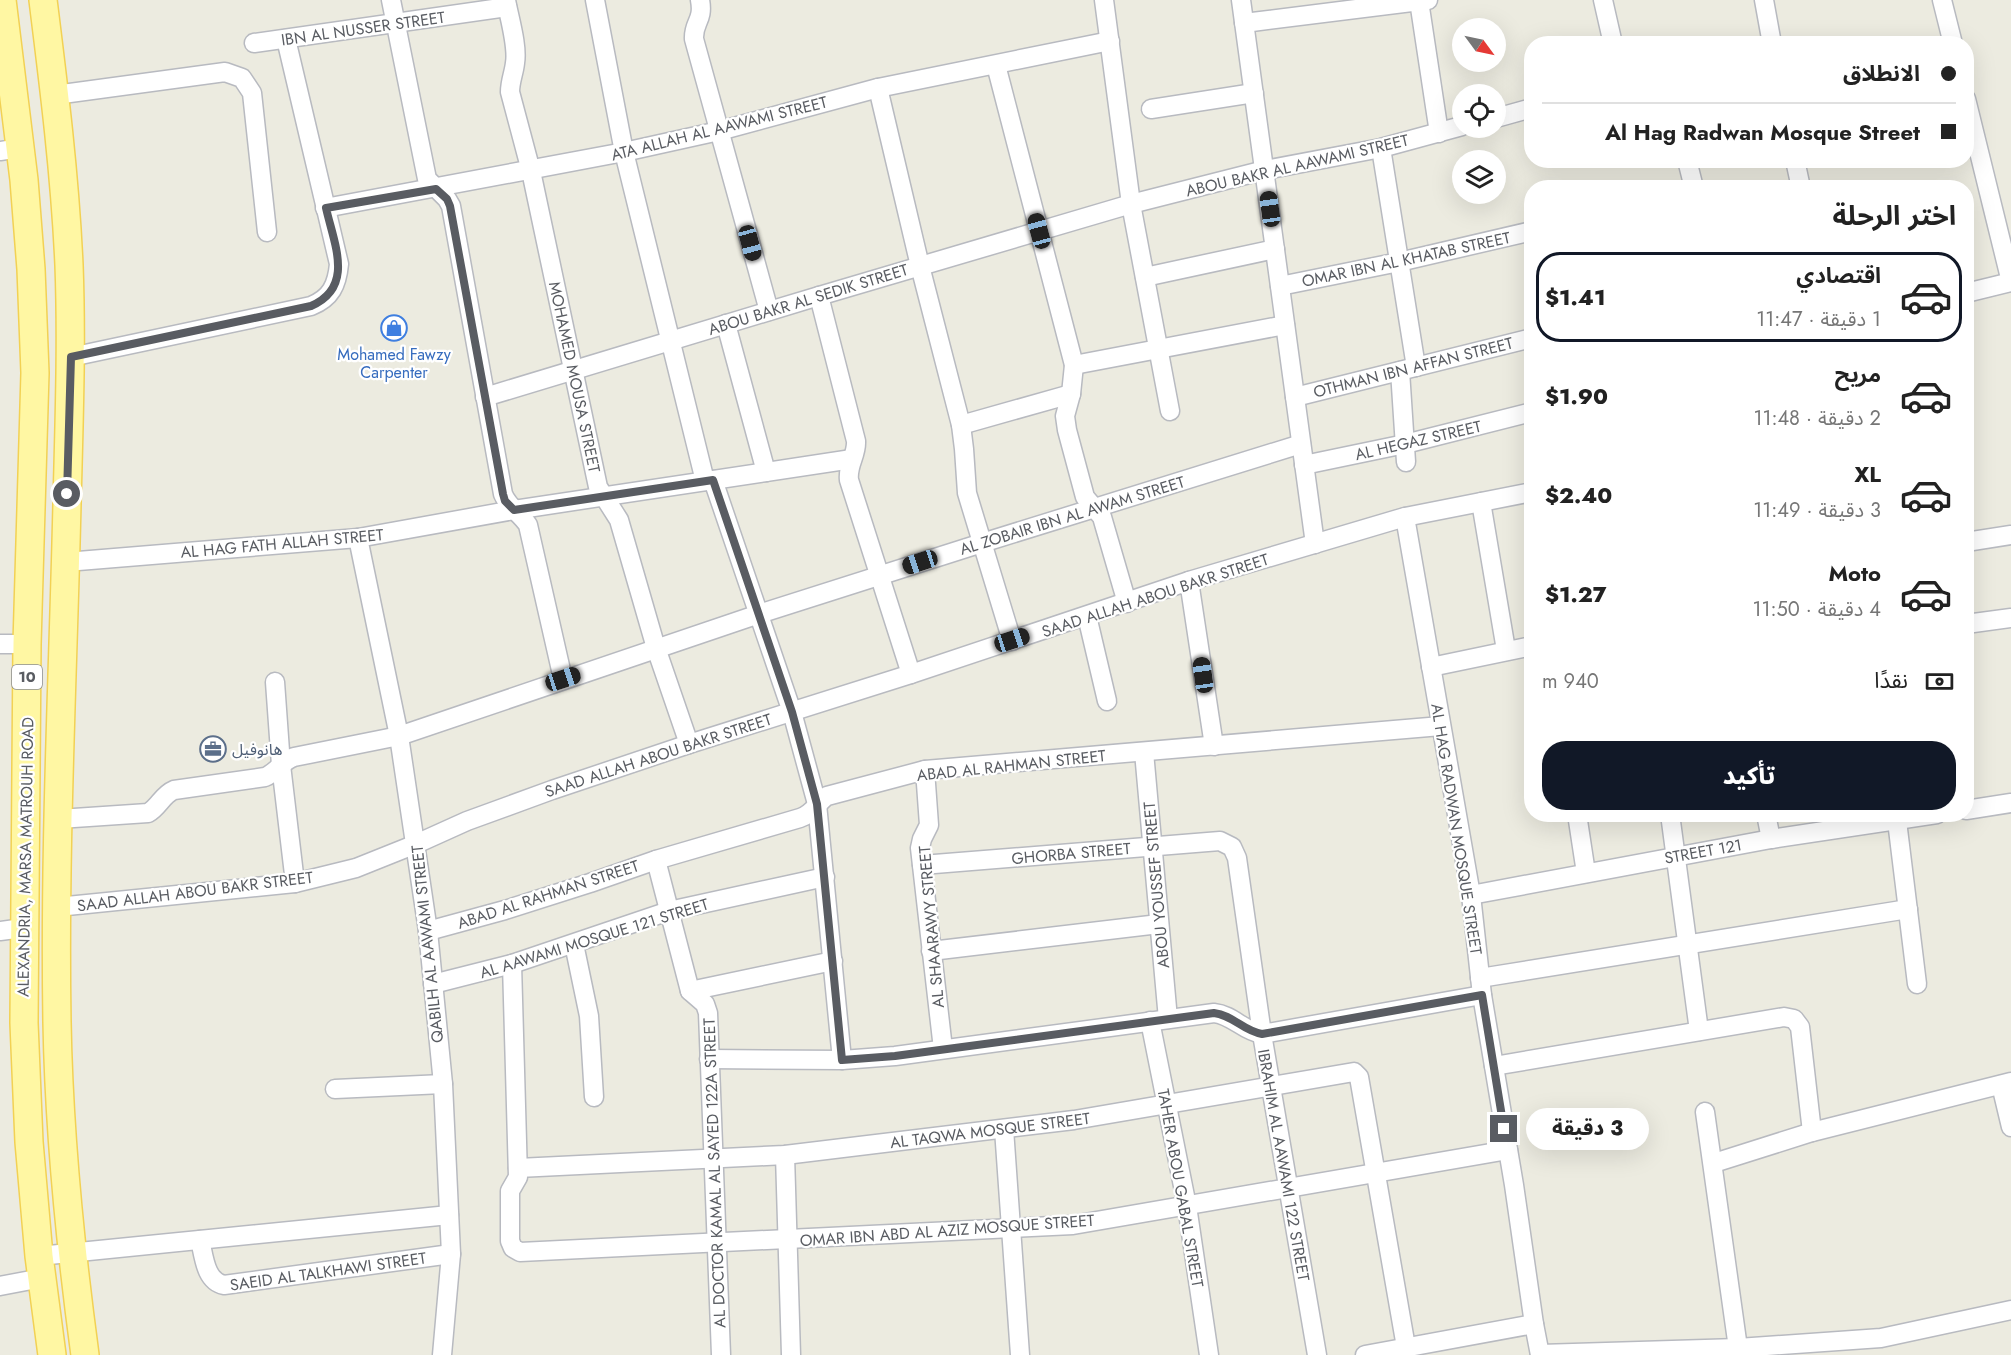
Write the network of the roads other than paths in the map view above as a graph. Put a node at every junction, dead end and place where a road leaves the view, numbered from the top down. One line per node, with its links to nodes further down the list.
1 (2, 0): 33 (main road, ALEXANDRIA, MARSA MATROUH ROAD / 10)
2 (43, 0): 24 (main road, ALEXANDRIA, MARSA MATROUH ROAD / 10)
3 (391, 0): 13 (street)
4 (595, 0): 34 (street)
5 (700, 0): 29 (street)
6 (1104, 0): 19 (street)
7 (1241, 0): 14 (street)
8 (1603, 0): 15 (street)
9 (1764, 0): 16 (street)
10 (1942, 0): 17 (street)
11 (1424, 1): 14 (street); 31 (street)
12 (507, 4): 13 (street, IBN AL NUSSER STREET); 36 (street, MOHAMED MOUSA STREET)
13 (396, 23): 18 (street, IBN AL NUSSER STREET); 39 (street)
14 (1244, 23): 23 (street)
15 (1611, 36)
16 (1771, 36)
17 (1951, 36)
18 (286, 39): 20 (street, IBN AL NUSSER STREET); 41 (street)
19 (1110, 41): 21 (street, ATA ALLAH AL AAWAMI STREET); 40 (street)
20 (254, 44)
21 (996, 64): 22 (street, ATA ALLAH AL AAWAMI STREET); 42 (street)
22 (879, 88): 29 (street, ATA ALLAH AL AAWAMI STREET); 48 (street)
23 (1254, 93): 25 (street); 35 (street)
24 (55, 95): 37 (main road, ALEXANDRIA, MARSA MATROUH ROAD / 10); 43 (street)
25 (1151, 109)
26 (1524, 110): 27 (street)
27 (1506, 115)
28 (1452, 129): 31 (street, ABOU BAKR AL AAWAMI STREET)
29 (719, 131): 34 (street, ATA ALLAH AL AAWAMI STREET); 55 (street)
30 (1974, 132): 51 (street)
31 (1439, 133): 32 (street, ABOU BAKR AL AAWAMI STREET)
32 (1381, 147): 35 (street, ABOU BAKR AL AAWAMI STREET); 46 (street)
33 (10, 150): 38 (main road, ALEXANDRIA, MARSA MATROUH ROAD / 10)
34 (624, 152): 36 (street, ATA ALLAH AL AAWAMI STREET); 59 (street)
35 (1265, 170): 40 (street, ABOU BAKR AL AAWAMI STREET); 45 (street)
36 (531, 171): 39 (street, ATA ALLAH AL AAWAMI STREET); 64 (street, MOHAMED MOUSA STREET)
37 (63, 176): 38 (main road); 47 (main road, ALEXANDRIA, MARSA MATROUH ROAD / 10)
38 (24, 180): 49 (main road, ALEXANDRIA, MARSA MATROUH ROAD / 10)
39 (436, 189): 41 (street, ATA ALLAH AL AAWAMI STREET); 66 (street)
40 (1131, 204): 42 (street, ABOU BAKR AL SEDIK STREET); 50 (street)
41 (326, 208): 61 (street)
42 (1039, 231): 48 (street, ABOU BAKR AL SEDIK STREET); 62 (street)
43 (267, 232)
44 (1524, 233): 46 (street, OMAR IBN AL KHATAB STREET)
45 (1275, 249): 50 (street); 52 (street)
46 (1399, 262): 52 (street, OMAR IBN AL KHATAB STREET); 63 (street)
47 (69, 265): 49 (main road); 61 (main road, ALEXANDRIA, MARSA MATROUH ROAD / 10)
48 (920, 266): 54 (street, ABOU BAKR AL SEDIK STREET); 70 (street)
49 (31, 269): 98 (main road, ALEXANDRIA, MARSA MATROUH ROAD / 10)
50 (1145, 277): 60 (street)
51 (2011, 282): 53 (street)
52 (1280, 286): 57 (street)
53 (1974, 291)
54 (819, 296): 55 (street, ABOU BAKR AL SEDIK STREET); 73 (street)
55 (769, 311): 56 (street, ABOU BAKR AL SEDIK STREET)
56 (726, 324): 59 (street, ABOU BAKR AL SEDIK STREET); 75 (street)
57 (1285, 325): 60 (street); 67 (street)
58 (1524, 340): 63 (street, OTHMAN IBN AFFAN STREET)
59 (670, 341): 64 (street, ABOU BAKR AL SEDIK STREET); 76 (street)
60 (1158, 349): 62 (street); 68 (street)
61 (71, 357): 88 (main road, ALEXANDRIA, MARSA MATROUH ROAD / 10)
62 (1074, 365): 65 (street)
63 (1408, 369): 67 (street, OTHMAN IBN AFFAN STREET); 72 (street)
64 (573, 371): 66 (street, ABOU BAKR AL SEDIK STREET); 78 (street, MOHAMED MOUSA STREET)
65 (1071, 394): 70 (street); 80 (street)
66 (485, 397): 81 (street)
67 (1295, 397): 71 (street)
68 (1170, 411)
69 (1524, 415): 72 (street, AL HEGAZ STREET)
70 (961, 425): 86 (street)
71 (1301, 444): 74 (street); 80 (street, AL ZOBAIR IBN AL AWAM STREET)
72 (1406, 453): 74 (street, AL HEGAZ STREET)
73 (852, 459): 75 (street, AL HAG FATH ALLAH STREET); 89 (street)
74 (1304, 465): 87 (street)
75 (766, 472): 76 (street, AL HAG FATH ALLAH STREET)
76 (709, 480): 78 (street, AL HAG FATH ALLAH STREET); 92 (street)
77 (1524, 494): 79 (street, SAAD ALLAH ABOU BAKR STREET)
78 (603, 496): 81 (street, AL HAG FATH ALLAH STREET); 100 (street, MOHAMED MOUSA STREET)
79 (1481, 502): 82 (street, SAAD ALLAH ABOU BAKR STREET); 101 (street)
80 (1095, 508): 86 (street, AL ZOBAIR IBN AL AWAM STREET); 91 (street)
81 (514, 510): 84 (street, AL HAG FATH ALLAH STREET); 104 (street)
82 (1405, 517): 87 (street, SAAD ALLAH ABOU BAKR STREET); 102 (street, AL HAG RADWAN MOSQUE STREET)
83 (2011, 535): 85 (street)
84 (358, 538): 88 (street, AL HAG FATH ALLAH STREET); 109 (street, QABILH AL AAWAMI STREET)
85 (1974, 541)
86 (982, 543): 89 (street, AL ZOBAIR IBN AL AWAM STREET); 96 (street)
87 (1315, 544): 90 (street, SAAD ALLAH ABOU BAKR STREET)
88 (66, 562): 118 (main road, ALEXANDRIA, MARSA MATROUH ROAD / 10)
89 (879, 576): 92 (street, AL ZOBAIR IBN AL AWAM STREET); 103 (street)
90 (1190, 581): 91 (street, SAAD ALLAH ABOU BAKR STREET); 111 (street)
91 (1127, 603): 93 (street, SAAD ALLAH ABOU BAKR STREET)
92 (759, 614): 100 (street, AL ZOBAIR IBN AL AWAM STREET); 107 (street)
93 (1087, 616): 96 (street, SAAD ALLAH ABOU BAKR STREET); 106 (street)
94 (2011, 618): 95 (street)
95 (1974, 623)
96 (1012, 640): 103 (street, SAAD ALLAH ABOU BAKR STREET)
97 (0, 644): 98 (street)
98 (27, 644): 139 (main road, ALEXANDRIA, MARSA MATROUH ROAD / 10)
99 (1524, 647): 101 (street)
100 (656, 648): 104 (street, AL ZOBAIR IBN AL AWAM STREET); 110 (street, MOHAMED MOUSA STREET)
101 (1506, 650): 102 (street)
102 (1431, 667): 108 (street, AL HAG RADWAN MOSQUE STREET)
103 (911, 674): 107 (street, SAAD ALLAH ABOU BAKR STREET)
104 (563, 679): 109 (street, AL ZOBAIR IBN AL AWAM STREET)
105 (275, 682): 113 (street)
106 (1107, 701)
107 (792, 712): 110 (street, SAAD ALLAH ABOU BAKR STREET); 116 (street)
108 (1441, 726): 111 (street, ABAD AL RAHMAN STREET); 134 (street, AL HAG RADWAN MOSQUE STREET)
109 (399, 736): 113 (street, AL ZOBAIR IBN AL AWAM STREET); 126 (street, QABILH AL AAWAMI STREET)
110 (688, 744): 126 (street, SAAD ALLAH ABOU BAKR STREET)
111 (1214, 746): 112 (street, ABAD AL RAHMAN STREET)
112 (1144, 752): 114 (street, ABAD AL RAHMAN STREET); 127 (street, ABOU YOUSSEF STREET)
113 (281, 765): 118 (street, AL ZOBAIR IBN AL AWAM STREET); 133 (street)
114 (925, 770): 116 (street, ABAD AL RAHMAN STREET); 130 (street, AL SHAARAWY STREET)
115 (2011, 803): 117 (street)
116 (817, 804): 129 (street, ABAD AL RAHMAN STREET); 132 (street)
117 (1974, 809)
118 (59, 819): 135 (main road, ALEXANDRIA, MARSA MATROUH ROAD / 10)
119 (1578, 822): 131 (street)
120 (1671, 822): 128 (street)
121 (1768, 822): 124 (street)
122 (1890, 822): 124 (street, STREET 121)
123 (1897, 822): 136 (street)
124 (1771, 839): 128 (street, STREET 121)
125 (1220, 841): 127 (street, GHORBA STREET); 152 (street, IBRAHIM AL AAWAMI 122 STREET)
126 (416, 844): 133 (street, SAAD ALLAH ABOU BAKR STREET); 140 (street, QABILH AL AAWAMI STREET)
127 (1152, 847): 130 (street, GHORBA STREET); 138 (street, ABOU YOUSSEF STREET)
128 (1676, 856): 131 (street, STREET 121); 142 (street)
129 (656, 860): 137 (street, AL DOCTOR KAMAL AL SAYED 122A STREET); 140 (street, ABAD AL RAHMAN STREET)
130 (922, 865): 143 (street, AL SHAARAWY STREET)
131 (1587, 873): 134 (street, STREET 121)
132 (825, 877): 137 (street, AL AAWAMI MOSQUE 121 STREET); 144 (street)
133 (295, 883): 135 (street, SAAD ALLAH ABOU BAKR STREET)
134 (1471, 895): 148 (street, AL HAG RADWAN MOSQUE STREET)
135 (57, 907): 180 (main road, ALEXANDRIA, MARSA MATROUH ROAD / 10)
136 (1908, 909): 142 (street); 147 (street)
137 (669, 911): 141 (street, AL AAWAMI MOSQUE 121 STREET); 149 (street, AL DOCTOR KAMAL AL SAYED 122A STREET)
138 (1159, 924): 143 (street); 150 (street, ABOU YOUSSEF STREET)
139 (12, 929): 182 (main road, ALEXANDRIA, MARSA MATROUH ROAD / 10)
140 (428, 931): 146 (street, QABILH AL AAWAMI STREET)
141 (574, 944): 145 (street, AL AAWAMI MOSQUE 121 STREET); 161 (street)
142 (1688, 945): 148 (street); 151 (street)
143 (931, 951): 153 (street, AL SHAARAWY STREET)
144 (833, 962): 149 (street); 155 (street)
145 (512, 964): 146 (street, AL AAWAMI MOSQUE 121 STREET); 171 (street)
146 (433, 984): 158 (street, QABILH AL AAWAMI STREET)
147 (1917, 984)
148 (1481, 987): 152 (street); 156 (street, AL HAG RADWAN MOSQUE STREET)
149 (690, 991): 154 (street, AL DOCTOR KAMAL AL SAYED 122A STREET)
150 (1159, 1020): 152 (street); 153 (street); 162 (street, TAHER ABOU GABAL STREET)
151 (1699, 1031): 156 (street); 166 (street)
152 (1262, 1034): 159 (street, IBRAHIM AL AAWAMI 122 STREET)
153 (943, 1049): 155 (street)
154 (709, 1059): 155 (street); 169 (street, AL DOCTOR KAMAL AL SAYED 122A STREET)
155 (842, 1060)
156 (1494, 1066): 167 (street, AL HAG RADWAN MOSQUE STREET)
157 (2006, 1083): 164 (street); 166 (street)
158 (443, 1084): 160 (street); 175 (street, QABILH AL AAWAMI STREET)
159 (1270, 1085): 162 (street, AL TAQWA MOSQUE STREET); 172 (street, AL TAQWA MOSQUE STREET); 173 (street, IBRAHIM AL AAWAMI 122 STREET)
160 (334, 1089)
161 (594, 1097)
162 (1167, 1104): 165 (street, AL TAQWA MOSQUE STREET); 174 (street, TAHER ABOU GABAL STREET)
163 (1705, 1112): 170 (street)
164 (2011, 1127)
165 (1004, 1129): 168 (street, AL TAQWA MOSQUE STREET); 176 (street)
166 (1812, 1132): 170 (street)
167 (1508, 1150): 172 (street, OMAR IBN ABD AL AZIZ MOSQUE STREET); 185 (street, AL HAG RADWAN MOSQUE STREET)
168 (785, 1155): 169 (street, AL TAQWA MOSQUE STREET); 178 (street)
169 (713, 1159): 171 (street, AL TAQWA MOSQUE STREET); 179 (street, AL DOCTOR KAMAL AL SAYED 122A STREET)
170 (1714, 1162): 188 (street)
171 (518, 1168): 179 (street, OMAR IBN ABD AL AZIZ MOSQUE STREET)
172 (1375, 1173): 173 (street, OMAR IBN ABD AL AZIZ MOSQUE STREET); 187 (street)
173 (1288, 1188): 174 (street, OMAR IBN ABD AL AZIZ MOSQUE STREET); 197 (street, IBRAHIM AL AAWAMI 122 STREET)
174 (1187, 1206): 176 (street, OMAR IBN ABD AL AZIZ MOSQUE STREET); 196 (street, TAHER ABOU GABAL STREET)
175 (448, 1215): 177 (street); 181 (street, QABILH AL AAWAMI STREET)
176 (1011, 1229): 178 (street, OMAR IBN ABD AL AZIZ MOSQUE STREET); 195 (street)
177 (200, 1240): 180 (street); 181 (street, SAEID AL TALKHAWI STREET)
178 (788, 1240): 179 (street, OMAR IBN ABD AL AZIZ MOSQUE STREET); 194 (street)
179 (717, 1243): 193 (street, AL DOCTOR KAMAL AL SAYED 122A STREET)
180 (71, 1253): 182 (street); 191 (main road, ALEXANDRIA, MARSA MATROUH ROAD / 10)
181 (451, 1254): 192 (street, QABILH AL AAWAMI STREET)
182 (40, 1267): 183 (street); 190 (main road, ALEXANDRIA, MARSA MATROUH ROAD / 10)
183 (0, 1286)
184 (2011, 1310): 186 (street)
185 (1534, 1324): 187 (street); 189 (street, AL HAG RADWAN MOSQUE STREET)
186 (1882, 1346): 188 (street)
187 (1406, 1347): 198 (street)
188 (1738, 1348): 189 (street)
189 (1540, 1354)
190 (52, 1355)
191 (85, 1355)
192 (442, 1355)
193 (721, 1355)
194 (790, 1355)
195 (1020, 1355)
196 (1209, 1355)
197 (1317, 1355)
198 (1365, 1355)

